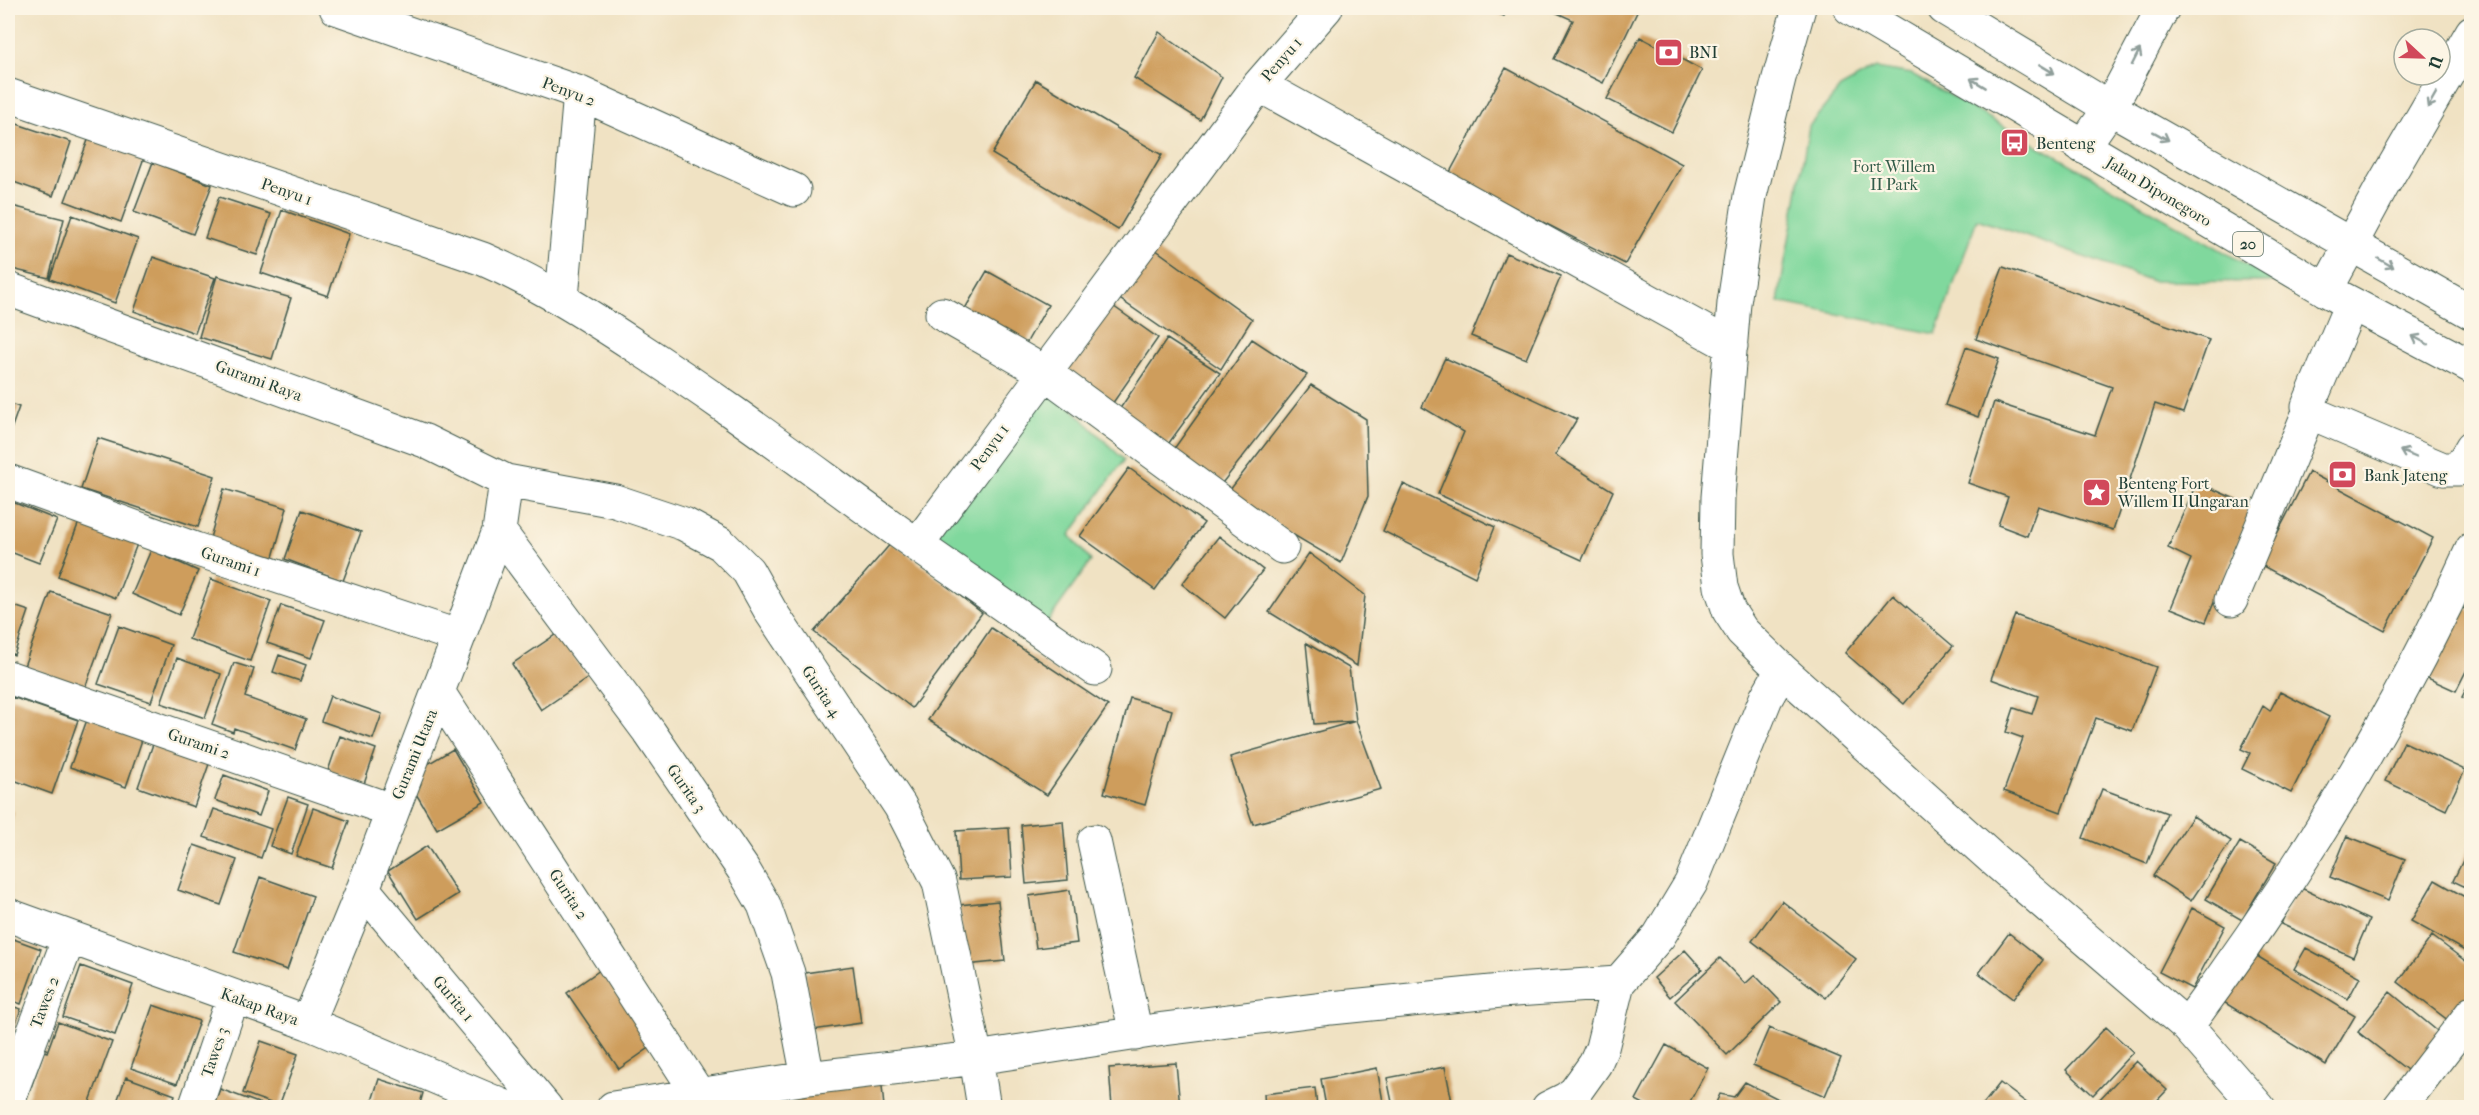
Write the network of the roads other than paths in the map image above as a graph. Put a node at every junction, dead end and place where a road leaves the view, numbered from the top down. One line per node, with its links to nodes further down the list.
1 (336, 8): 9 (main road, Penyu 2)
2 (1326, 8): 8 (main road, Penyu 1)
3 (1799, 8): 20 (main road)
4 (1850, 8): 12 (main road, Jalan Diponegoro / 20, one-way to 4)
5 (1944, 8): 11 (main road, one-way to 11)
6 (2163, 8): 11 (main road, one-way to 6)
7 (2472, 32): 14 (main road, one-way to 14)
8 (1258, 85): 20 (main road); 22 (main road, Penyu 1)
9 (580, 93): 13 (main road, Penyu 2); 17 (main road)
10 (8, 95): 17 (main road, Penyu 1)
11 (2110, 108): 12 (main road); 14 (main road, one-way to 14)
12 (2084, 147): 16 (main road, Jalan Diponegoro / 20)
13 (794, 190)
14 (2351, 243): 16 (main road); 18 (main road, one-way to 18)
15 (8, 289): 26 (main road, Gurami Raya)
16 (2339, 297): 21 (main road, Jalan Diponegoro / 20, one-way to 16); 23 (main road)
17 (562, 298): 28 (main road, Penyu 1)
18 (2472, 312)
19 (942, 314): 22 (main road)
20 (1731, 346): 34 (main road)
21 (2472, 367)
22 (1044, 372): 28 (main road, Penyu 1); 29 (main road)
23 (2309, 412): 24 (main road, one-way to 23); 31 (main road)
24 (2472, 447)
25 (8, 481): 32 (main road, Gurami 1)
26 (506, 481): 27 (main road, Gurami Utara); 48 (main road, Gurita 4)
27 (499, 531): 32 (main road, Gurami Utara); 49 (main road, Gurita 3)
28 (916, 545): 33 (main road)
29 (1282, 547)
30 (2472, 549): 46 (main road)
31 (2231, 600)
32 (457, 636): 36 (main road, Gurami Utara)
33 (1095, 669)
34 (1782, 670): 42 (main road); 46 (main road)
35 (8, 677): 37 (main road, Gurami 2)
36 (438, 692): 37 (main road, Gurami Utara); 50 (main road, Gurita 2)
37 (391, 810): 39 (main road, Gurami Utara)
38 (1094, 841): 47 (main road)
39 (363, 889): 45 (main road, Gurami Utara); 54 (main road, Gurita 1)
40 (8, 915): 41 (main road, Kakap Raya)
41 (69, 938): 43 (main road, Kakap Raya); 51 (main road, Tawes 2)
42 (1618, 984): 47 (main road); 57 (main road)
43 (233, 997): 45 (main road, Kakap Raya); 52 (main road, Tawes 3)
44 (2472, 1013): 59 (main road)
45 (308, 1023): 53 (main road, Kakap Raya)
46 (2187, 1026): 58 (main road)
47 (1136, 1034): 48 (main road)
48 (976, 1058): 49 (main road); 56 (main road, Gurita 4)
49 (808, 1078): 50 (main road)
50 (699, 1095): 55 (main road)
51 (8, 1100)
52 (195, 1107)
53 (508, 1107)
54 (546, 1107)
55 (613, 1107)
56 (984, 1107)
57 (1548, 1107)
58 (2259, 1107)
59 (2399, 1107)

